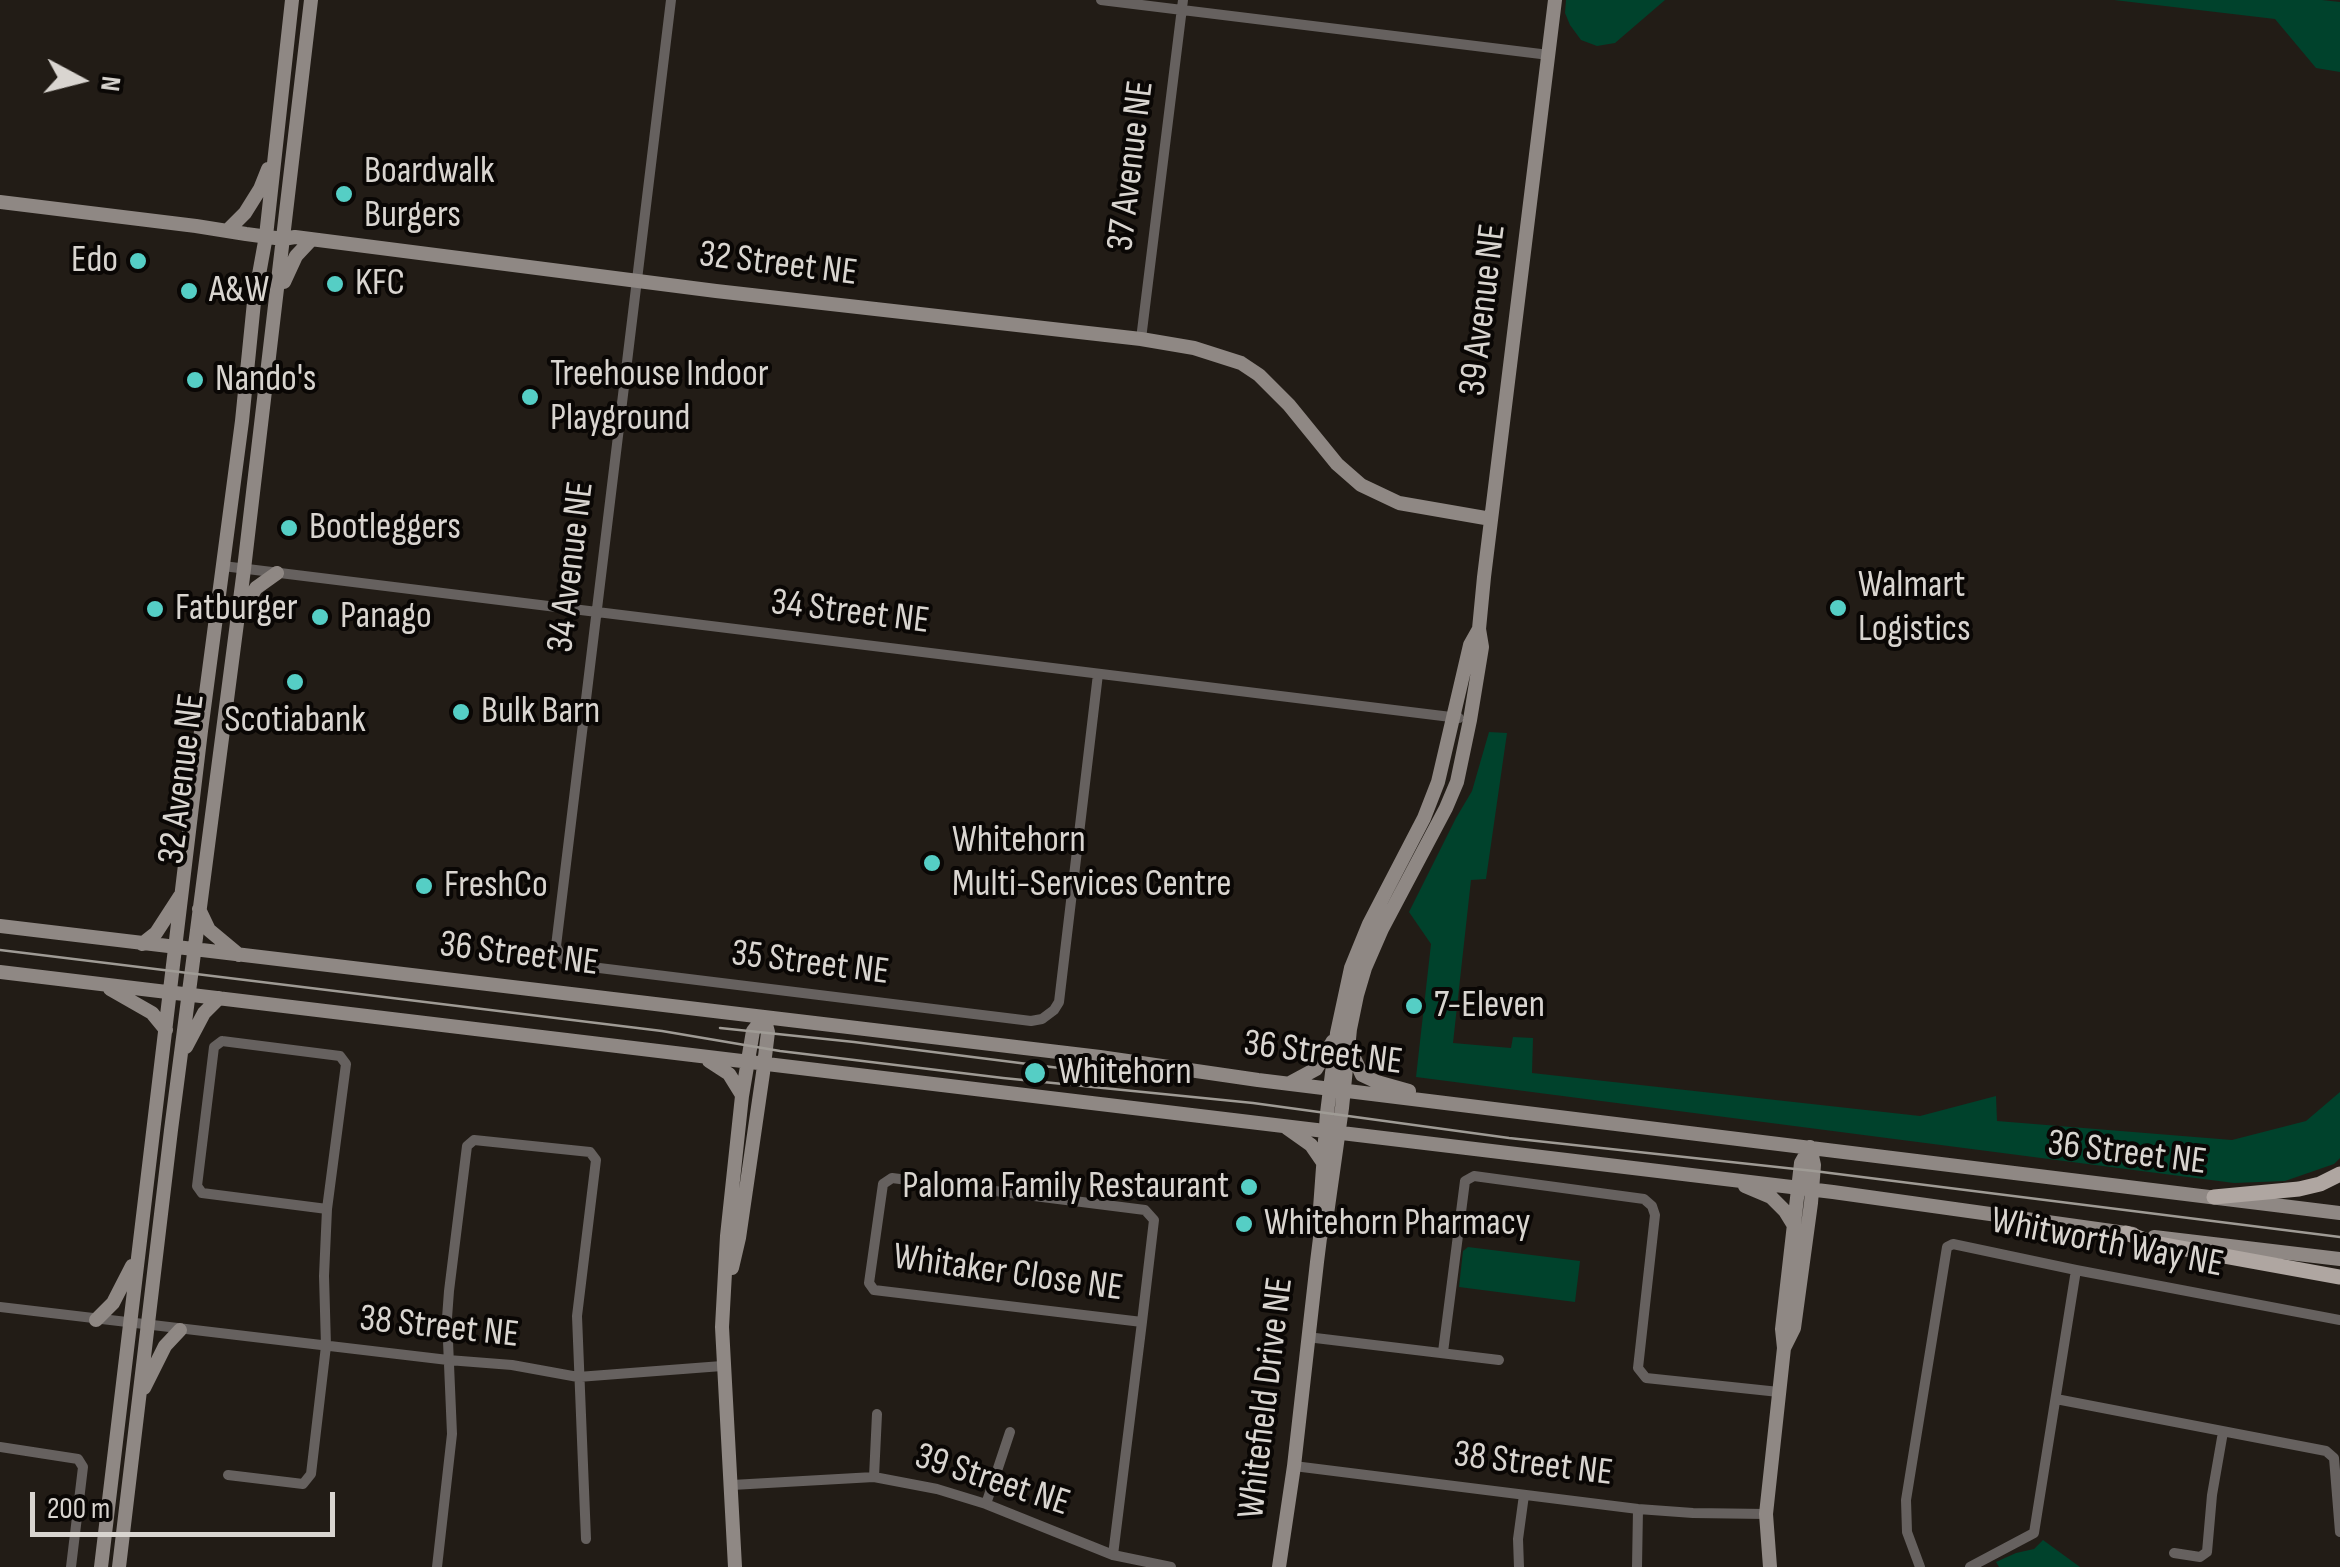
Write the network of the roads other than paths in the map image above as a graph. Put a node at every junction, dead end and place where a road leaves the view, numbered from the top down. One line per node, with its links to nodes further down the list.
1 (292, 0): 8 (main road, 32 Avenue NE)
2 (311, 0): 12 (main road, 32 Avenue NE)
3 (671, 0): 14 (street, 34 Avenue NE)
4 (1102, 0): 6 (street)
5 (1555, 0): 7 (main road, 39 Avenue NE)
6 (1183, 5): 7 (street); 16 (street, 37 Avenue NE)
7 (1549, 54): 17 (main road, 39 Avenue NE)
8 (275, 151): 10 (main road); 11 (main road, 32 Avenue NE)
9 (0, 202): 10 (main road, 32 Street NE)
10 (228, 230): 11 (main road, 32 Street NE)
11 (266, 236): 12 (main road, 32 Street NE); 18 (main road, 32 Avenue NE)
12 (283, 238): 13 (main road, 32 Street NE); 15 (main road, 32 Avenue NE)
13 (311, 240): 14 (main road, 32 Street NE); 15 (main road)
14 (636, 280): 16 (main road, 32 Street NE); 21 (street, 34 Avenue NE)
15 (276, 301): 19 (main road, 32 Avenue NE)
16 (1141, 338): 17 (main road, 32 Street NE)
17 (1491, 519): 23 (main road, 39 Avenue NE)
18 (223, 566): 19 (street, 34 Street NE); 27 (main road, 32 Avenue NE)
19 (244, 568): 20 (street, 34 Street NE); 22 (main road, 32 Avenue NE)
20 (276, 573): 21 (street, 34 Street NE); 22 (main road)
21 (597, 611): 24 (street, 34 Street NE); 34 (street, 34 Avenue NE)
22 (236, 627): 28 (main road, 32 Avenue NE)
23 (1479, 629): 25 (main road, 39 Avenue NE); 26 (main road, 39 Avenue NE)
24 (1098, 674): 25 (street, 34 Street NE); 34 (street, 35 Street NE)
25 (1453, 718): 26 (street, 34 Street NE); 42 (main road, 39 Avenue NE)
26 (1470, 720): 43 (main road, 39 Avenue NE)
27 (183, 892): 30 (main road); 31 (main road, 32 Avenue NE)
28 (198, 908): 32 (main road, 32 Avenue NE); 33 (main road)
29 (0, 926): 30 (main road, 36 Street NE)
30 (142, 944): 31 (main road, 36 Street NE)
31 (176, 948): 32 (main road, 36 Street NE); 37 (main road, 32 Avenue NE)
32 (194, 950): 33 (main road, 36 Street NE); 38 (main road, 32 Avenue NE)
33 (239, 955): 40 (main road, 36 Street NE)
34 (564, 960)
35 (0, 972): 36 (main road, 36 Street NE)
36 (100, 984): 37 (main road, 36 Street NE); 41 (main road)
37 (171, 992): 38 (main road, 36 Street NE); 41 (main road, 32 Avenue NE)
38 (188, 995): 39 (main road, 36 Street NE); 45 (main road, 32 Avenue NE)
39 (219, 998): 44 (main road, 36 Street NE); 45 (main road)
40 (764, 1017): 46 (main road); 47 (main road); 48 (main road, 36 Street NE)
41 (166, 1030): 65 (main road, 32 Avenue NE)
42 (1338, 1034): 48 (main road); 49 (main road, 39 Avenue NE)
43 (1349, 1047): 49 (main road, 39 Avenue NE); 51 (main road)
44 (704, 1058): 46 (main road, 36 Street NE); 50 (main road)
45 (180, 1059): 75 (main road, 32 Avenue NE)
46 (748, 1063): 47 (main road, 36 Street NE); 50 (main road)
47 (764, 1065): 52 (main road, 36 Street NE); 69 (main road)
48 (1289, 1084): 49 (main road, 36 Street NE)
49 (1338, 1089): 51 (main road, 36 Street NE); 53 (main road, 39 Avenue NE)
50 (742, 1096): 69 (main road)
51 (1428, 1100): 54 (main road, 36 Street NE)
52 (1281, 1125): 53 (main road, 36 Street NE); 55 (main road)
53 (1332, 1131): 55 (main road, Whitefield Drive NE); 57 (main road, 36 Street NE); 64 (main road, Whitefield Drive NE)
54 (1810, 1147): 58 (main road); 59 (main road, 36 Street NE)
55 (1322, 1161): 64 (main road, Whitefield Drive NE)
56 (2340, 1174): 59 (main road)
57 (1732, 1180): 58 (main road, 36 Street NE); 62 (main road)
58 (1805, 1188): 62 (main road); 63 (main road, 36 Street NE); 79 (main road)
59 (2214, 1198): 61 (main road, 36 Street NE)
60 (327, 1209): 60 (street); 78 (street)
61 (2340, 1213)
62 (1793, 1224): 79 (main road)
63 (2126, 1233): 66 (main road, 36 Street NE); 68 (main road)
64 (1320, 1238): 77 (main road, Whitefield Drive NE)
65 (139, 1252): 71 (main road); 74 (main road, 32 Avenue NE)
66 (2340, 1259)
67 (2076, 1270): 72 (street, Whitworth Way NE); 87 (street); 114 (street, Whitworth Way NE)
68 (2340, 1277)
69 (725, 1294): 83 (main road)
70 (0, 1307): 71 (street, 38 Street NE)
71 (96, 1320): 74 (street, 38 Street NE)
72 (2340, 1320)
73 (1142, 1322): 73 (street, Whitaker Close NE); 103 (street, Whitaker Close NE)
74 (130, 1324): 75 (street, 38 Street NE); 105 (main road, 32 Avenue NE)
75 (148, 1326): 76 (street, 38 Street NE); 86 (main road, 32 Avenue NE)
76 (180, 1330): 78 (street, 38 Street NE); 86 (main road)
77 (1308, 1337): 80 (street); 92 (main road, Whitefield Drive NE)
78 (326, 1346): 81 (street, 38 Street NE); 93 (street)
79 (1784, 1348): 85 (main road)
80 (1442, 1352): 82 (street); 85 (street)
81 (448, 1360): 84 (street, 38 Street NE); 84 (street); 107 (street)
82 (1498, 1360)
83 (722, 1366): 84 (street, 38 Street NE); 95 (main road)
84 (578, 1378): 101 (street)
85 (1779, 1392): 99 (main road)
86 (139, 1398): 106 (main road, 32 Avenue NE)
87 (2056, 1399): 90 (street); 115 (street)
88 (877, 1414): 94 (street)
89 (1010, 1432): 97 (street)
90 (2223, 1432): 100 (street); 102 (street)
91 (0, 1447): 104 (street)
92 (1294, 1466): 96 (street, 38 Street NE); 110 (main road, Whitefield Drive NE)
93 (228, 1475)
94 (874, 1476): 95 (street, 39 Street NE); 97 (street, 39 Street NE)
95 (732, 1485): 108 (main road)
96 (1524, 1494): 98 (street, 38 Street NE); 111 (street)
97 (986, 1504): 103 (street, 39 Street NE)
98 (1638, 1508): 99 (street, 38 Street NE); 112 (street)
99 (1766, 1514): 113 (main road)
100 (2340, 1532)
101 (586, 1539)
102 (2174, 1553)
103 (1114, 1555): 109 (street, 39 Street NE)
104 (70, 1567)
105 (101, 1567)
106 (119, 1567)
107 (438, 1567)
108 (735, 1567)
109 (1171, 1567)
110 (1279, 1567)
111 (1519, 1567)
112 (1636, 1567)
113 (1770, 1567)
114 (1920, 1567)
115 (1970, 1567)

